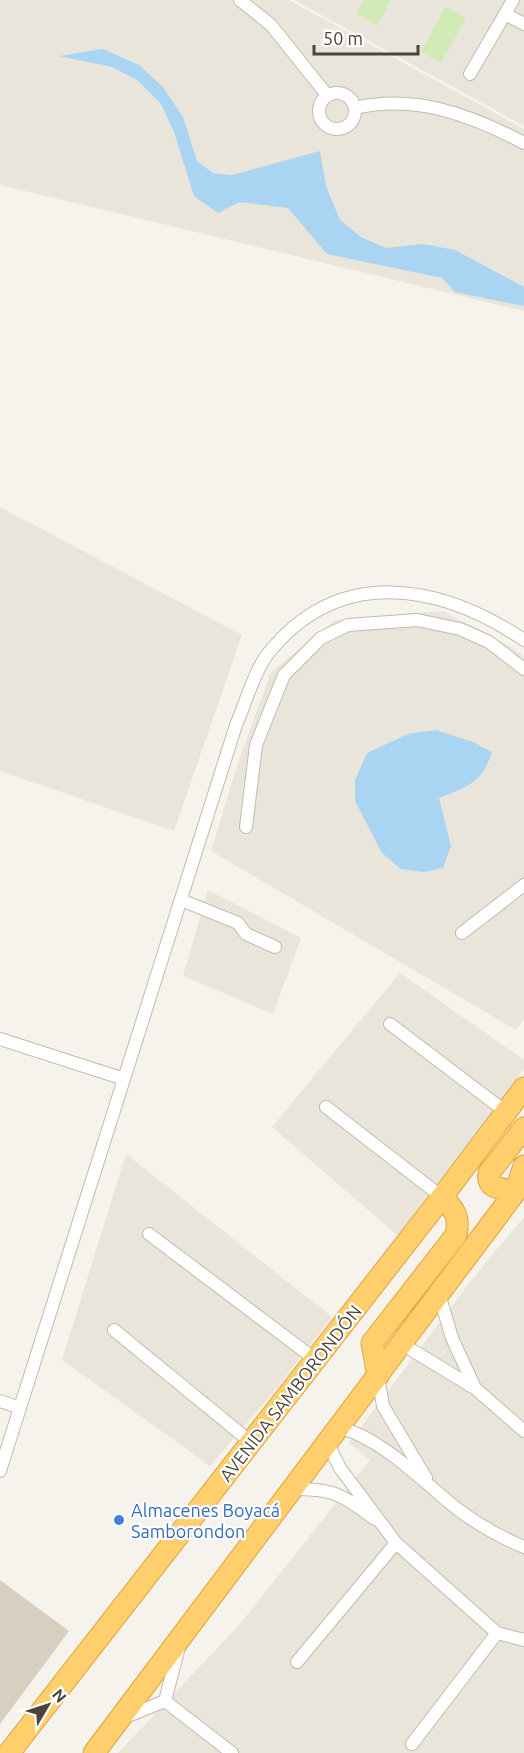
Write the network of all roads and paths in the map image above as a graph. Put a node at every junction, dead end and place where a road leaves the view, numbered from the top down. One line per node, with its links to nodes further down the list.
1 (240, 0): 6 (street)
2 (513, 0): 3 (street)
3 (505, 14): 4 (street); 5 (street)
4 (524, 24)
5 (470, 74)
6 (327, 95): 7 (street); 7 (street)
7 (355, 108): 8 (street)
8 (524, 143)
9 (524, 640): 13 (street)
10 (524, 669): 11 (street)
11 (246, 827)
12 (524, 885): 14 (street)
13 (181, 900): 15 (street); 18 (street)
14 (462, 933)
15 (275, 947)
16 (390, 1024): 21 (street)
17 (0, 1039): 18 (street)
18 (124, 1079): 34 (street)
19 (524, 1088): 21 (highway, AVENIDA SAMBORONDÓN)
20 (326, 1107): 25 (street)
21 (506, 1112): 25 (highway, AVENIDA SAMBORONDÓN)
22 (524, 1128): 24 (highway)
23 (524, 1167): 24 (highway)
24 (516, 1191): 27 (highway)
25 (442, 1197): 30 (highway, AVENIDA SAMBORONDÓN); 31 (highway)
26 (149, 1234): 30 (street)
27 (439, 1294): 29 (highway); 32 (street)
28 (114, 1330): 37 (street)
29 (402, 1344): 31 (highway); 32 (street)
30 (316, 1360): 37 (highway, AVENIDA SAMBORONDÓN)
31 (378, 1376): 36 (highway); 39 (street)
32 (476, 1389): 35 (street)
33 (0, 1401): 34 (street)
34 (20, 1408): 38 (street)
35 (524, 1431)
36 (333, 1435): 39 (street); 40 (highway); 41 (street)
37 (252, 1443): 51 (highway, AVENIDA SAMBORONDÓN)
38 (0, 1472)
39 (432, 1487): 43 (street)
40 (292, 1489): 41 (street); 45 (highway)
41 (381, 1523): 42 (street)
42 (396, 1543): 44 (street); 47 (street)
43 (524, 1547)
44 (496, 1633): 46 (street); 50 (street)
45 (182, 1636): 48 (street); 49 (highway)
46 (524, 1640)
47 (297, 1662)
48 (165, 1701): 49 (street); 53 (street)
49 (119, 1719): 52 (highway)
50 (412, 1744)
51 (9, 1753)
52 (94, 1753)
53 (232, 1753)

